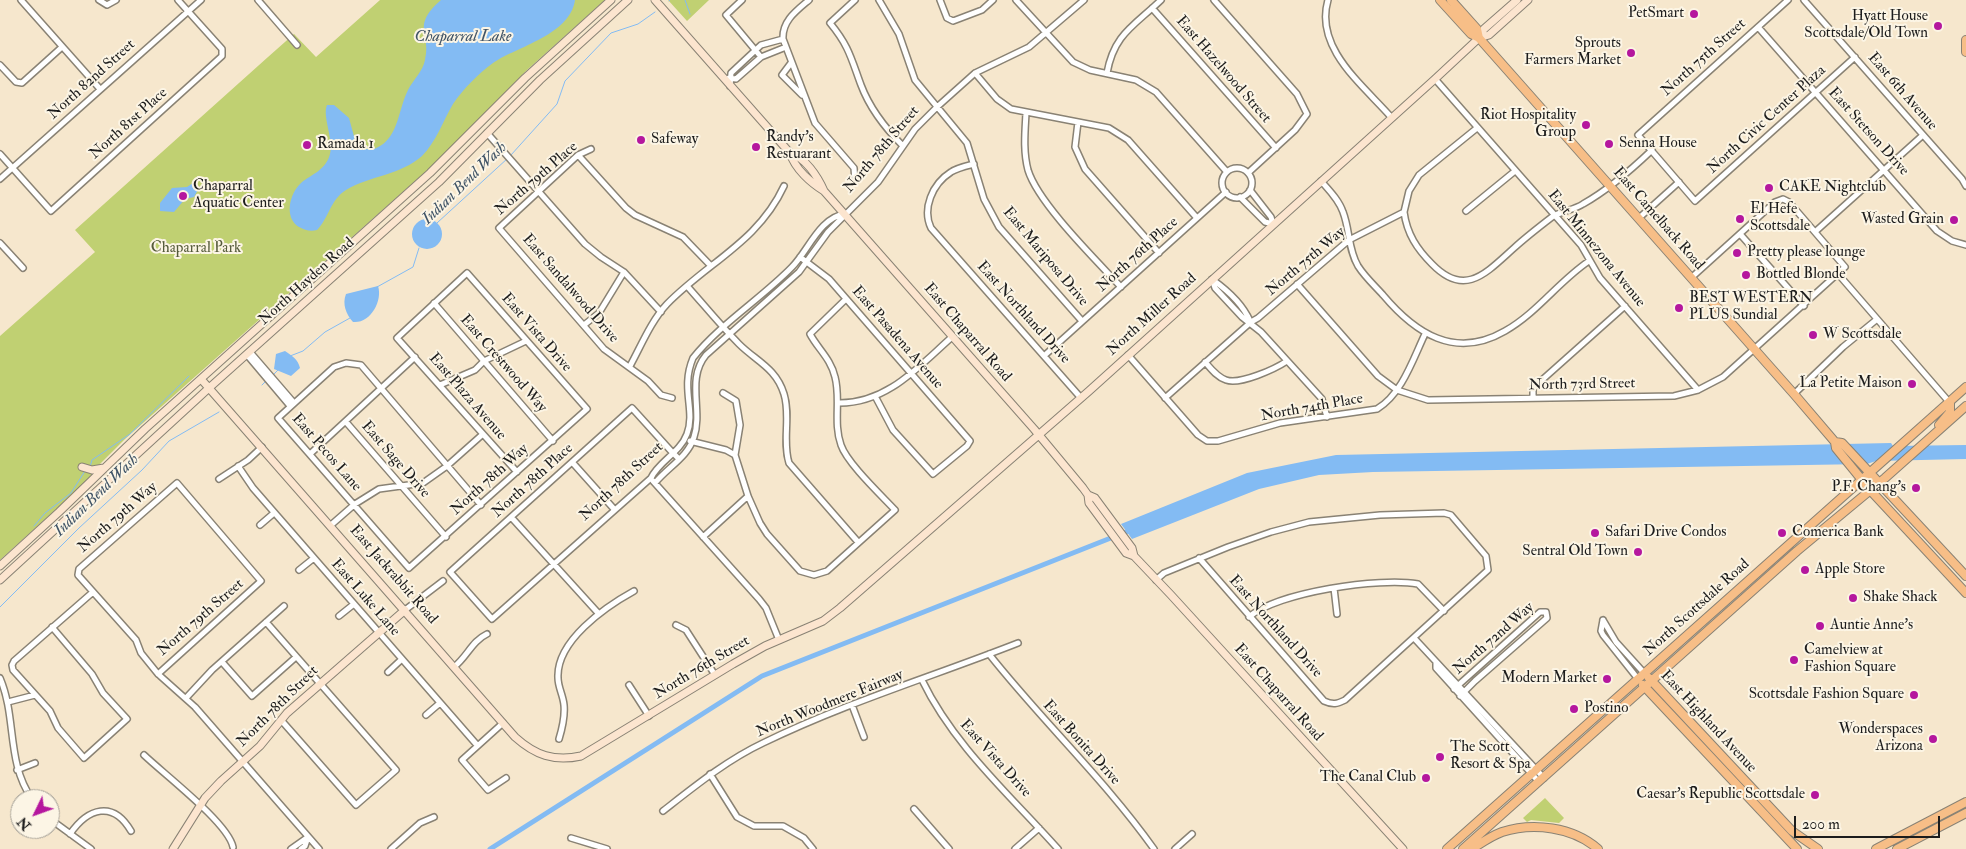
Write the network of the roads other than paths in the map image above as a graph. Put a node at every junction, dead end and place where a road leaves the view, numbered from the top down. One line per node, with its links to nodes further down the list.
1 (21, 0): 35 (street)
2 (99, 0): 3 (street)
3 (116, 0)
4 (178, 0): 28 (street)
5 (201, 0): 28 (street, North 82nd Street)
6 (258, 0): 34 (street)
7 (611, 0): 133 (main road, North Hayden Road)
8 (628, 0): 57 (main road, North Hayden Road)
9 (656, 0): 48 (main road, East Chaparral Road)
10 (742, 0): 37 (street)
11 (809, 0): 32 (street)
12 (855, 0): 59 (street)
13 (879, 0): 52 (street, East Mariposa Drive)
14 (940, 0): 15 (street)
15 (993, 0)
16 (1016, 0): 30 (street)
17 (1084, 0): 30 (street, North 78th Street)
18 (1161, 0): 27 (street)
19 (1214, 0): 60 (street)
20 (1328, 0): 54 (street)
21 (1440, 0): 31 (main road, East Camelback Road)
22 (1451, 0): 31 (main road, East Camelback Road)
23 (1517, 0): 31 (main road, North Miller Road)
24 (1528, 0): 31 (main road, North Miller Road)
25 (1788, 0): 29 (street, North 75th Street)
26 (1804, 0): 40 (street, East 6th Avenue)
27 (1152, 8): 46 (street); 60 (street, East Hazelwood Street)
28 (189, 12): 49 (street, North 82nd Street); 66 (street, North 81st Place)
29 (1758, 27): 50 (street, East Stetson Drive); 62 (street, North 75th Street)
30 (1046, 33): 45 (street, North 78th Street); 46 (street)
31 (1479, 38): 47 (main road, North Miller Road); 76 (main road, East Camelback Road)
32 (783, 39): 36 (street); 37 (street)
33 (1966, 40): 38 (main road)
34 (297, 45)
35 (62, 47): 43 (street); 49 (street)
36 (786, 47): 39 (street); 42 (street)
37 (755, 50): 39 (street); 41 (street)
38 (1966, 52)
39 (761, 57): 44 (street)
40 (1855, 57): 50 (street, North Civic Center Plaza); 58 (street, East 6th Avenue)
41 (744, 60): 44 (street); 48 (street)
42 (791, 63): 51 (street); 51 (street)
43 (0, 64)
44 (750, 67): 48 (street)
45 (975, 73): 52 (street, North 78th Street); 53 (street)
46 (1107, 73): 69 (street)
47 (1435, 79): 54 (main road, North Miller Road); 56 (street, East Minnezona Avenue)
48 (730, 82): 85 (main road, East Chaparral Road)
49 (100, 89): 66 (street, North 82nd Street)
50 (1816, 93): 67 (street, East Stetson Drive); 75 (street, North Civic Center Plaza)
51 (804, 96): 73 (street)
52 (937, 107): 59 (street, North 78th Street); 65 (street, East Mariposa Drive)
53 (1026, 113): 55 (street); 108 (street)
54 (1391, 117): 74 (main road, North Miller Road)
55 (1078, 122): 87 (street); 96 (street)
56 (1477, 128): 68 (street, East Minnezona Avenue); 84 (street)
57 (487, 134): 80 (street); 124 (main road, North Hayden Road)
58 (1922, 135): 67 (street); 72 (street, East 6th Avenue)
59 (903, 146): 85 (street, North 78th Street)
60 (1276, 148): 70 (street)
61 (591, 149): 64 (street, North 79th Place)
62 (1652, 150): 75 (street); 76 (street)
63 (0, 154): 66 (street)
64 (578, 155): 80 (street, North 79th Place); 100 (street)
65 (974, 164): 115 (street, East Mariposa Drive); 127 (street, East Northland Drive)
66 (13, 168): 71 (street, North 82nd Street)
67 (1884, 169): 91 (street); 95 (street, East Stetson Drive)
68 (1515, 171): 83 (street); 86 (street, East Minnezona Avenue)
69 (1227, 172): 70 (street); 81 (street)
70 (1248, 173): 79 (street)
71 (0, 179)
72 (1964, 179): 78 (street, East 6th Avenue)
73 (855, 181)
74 (1321, 181): 89 (main road, North Miller Road); 93 (street)
75 (1678, 182): 88 (street)
76 (1610, 185): 86 (street); 88 (main road, East Camelback Road)
77 (784, 186): 100 (street)
78 (1966, 186)
79 (1250, 190): 82 (street); 89 (street)
80 (538, 191): 90 (street, North 79th Place); 102 (street)
81 (1226, 192): 82 (street); 87 (street, North 76th Place)
82 (1240, 197): 89 (street)
83 (1466, 211)
84 (1404, 212): 86 (street); 93 (street, North 75th Way)
85 (845, 214): 97 (street, North 78th Street); 98 (street, North 78th Street); 121 (main road, East Chaparral Road)
86 (1555, 215): 99 (street, East Minnezona Avenue)
87 (1198, 218): 96 (street, North 76th Place)
88 (1639, 218): 104 (main road, East Camelback Road)
89 (1273, 224): 105 (main road, North Miller Road)
90 (500, 228): 117 (street, East Sandalwood Drive)
91 (1816, 232): 92 (street); 103 (street, North 73rd Street)
92 (1740, 234): 104 (street); 112 (street)
93 (1349, 240): 106 (street, North 75th Way); 120 (street)
94 (0, 243): 101 (street)
95 (1966, 245)
96 (1159, 253): 108 (street, North 76th Place)
97 (800, 257): 98 (street, East Pasadena Avenue); 118 (street, North 78th Street)
98 (807, 261): 109 (street, East Pasadena Avenue); 119 (street, North 78th Street)
99 (1589, 261): 111 (street, East Minnezona Avenue); 120 (street)
100 (710, 266): 107 (street)
101 (23, 268)
102 (624, 272): 113 (street); 117 (street)
103 (1838, 275): 112 (street, North 73rd Street); 114 (street)
104 (1691, 278): 123 (main road, East Camelback Road)
105 (1212, 279): 116 (street); 125 (main road, North Miller Road)
106 (1297, 284): 116 (street, North 75th Way); 138 (street)
107 (687, 286): 113 (street); 118 (street)
108 (1121, 287): 115 (street, North 76th Place)
109 (846, 299): 132 (street, East Pasadena Avenue); 147 (street)
110 (434, 303): 122 (street, East Vista Drive); 126 (street, East Plaza Avenue); 128 (street, East Crestwood Way)
111 (1625, 306): 139 (street, East Minnezona Avenue); 146 (street)
112 (1804, 306): 123 (street, North 73rd Street)
113 (661, 312): 131 (street)
114 (1876, 320): 141 (street); 148 (street)
115 (1082, 321): 127 (street, North 76th Place)
116 (1250, 322): 129 (street); 130 (street, North 75th Way)
117 (584, 325): 131 (street, East Sandalwood Drive)
118 (725, 328): 119 (street); 157 (street, North 78th Street)
119 (730, 334): 159 (street, North 78th Street); 191 (street)
120 (1425, 334): 138 (street, North 74th Place)
121 (952, 336): 132 (street); 155 (main road, East Chaparral Road)
122 (526, 341): 128 (street); 151 (street, East Vista Drive)
123 (1754, 350): 139 (street, North 73rd Street); 141 (main road, East Camelback Road)
124 (248, 353): 136 (main road, North Hayden Road); 149 (street, East Pecos Lane)
125 (1128, 355): 144 (main road, North Miller Road); 145 (street)
126 (415, 356): 134 (street, East Plaza Avenue); 137 (street)
127 (1045, 356): 144 (street, East Northland Drive)
128 (484, 360): 134 (street); 158 (street, East Crestwood Way)
129 (1287, 361): 130 (street); 152 (street)
130 (1205, 362): 145 (street, North 75th Way)
131 (630, 366): 143 (street, East Sandalwood Drive)
132 (911, 373): 142 (street); 142 (street, East Pasadena Avenue)
133 (201, 379): 136 (main road, East Jackrabbit Road); 170 (main road, North Hayden Road)
134 (440, 385): 154 (street, East Plaza Avenue)
135 (1966, 387): 148 (main road, North Scottsdale Road)
136 (209, 388): 161 (main road, East Jackrabbit Road); 200 (main road, North Hayden Road)
137 (382, 388): 149 (street); 153 (street); 168 (street)
138 (1397, 390): 146 (street, North 73rd Street); 152 (street, North 74th Place)
139 (1698, 390): 146 (street, North 73rd Street)
140 (723, 393): 164 (street)
141 (1794, 394): 160 (main road, East Camelback Road)
142 (874, 396): 147 (street)
143 (672, 398)
144 (1081, 398): 155 (main road, North Miller Road)
145 (1165, 398): 152 (street, North 74th Place)
146 (1532, 398)
147 (838, 402): 191 (street)
148 (1950, 403): 156 (main road); 171 (main road, North Scottsdale Road)
149 (292, 405): 163 (street, East Pecos Lane)
150 (1966, 406): 156 (main road, North Scottsdale Road)
151 (587, 409): 158 (street, North 78th Way)
152 (1327, 417)
153 (346, 422): 163 (street); 178 (street, East Sage Drive)
154 (483, 434): 168 (street); 172 (street, East Plaza Avenue)
155 (1039, 435): 180 (main road, East Chaparral Road); 210 (main road, North Miller Road)
156 (1931, 437): 176 (main road, North Scottsdale Road)
157 (685, 438): 159 (street); 162 (street, North 78th Street)
158 (553, 441): 172 (street, North 78th Way)
159 (692, 442): 164 (street); 165 (street, North 78th Street)
160 (1835, 442): 171 (main road, East Camelback Road); 174 (main road, East Camelback Road)
161 (262, 448): 167 (street); 188 (main road, East Jackrabbit Road)
162 (673, 453): 165 (street); 166 (street, North 78th Place); 173 (street, North 78th Street)
163 (310, 454): 182 (street, East Pecos Lane)
164 (735, 455): 181 (street)
165 (679, 459): 177 (street, North 78th Street)
166 (572, 462): 184 (street); 186 (street, North 78th Place)
167 (238, 466): 175 (street); 185 (street, East Luke Lane)
168 (447, 466): 178 (street); 183 (street)
169 (82, 467): 170 (main road)
170 (105, 468): 196 (main road, North Hayden Road)
171 (1868, 471): 174 (main road, North Scottsdale Road); 176 (main road, East Camelback Road)
172 (517, 472): 183 (street, North 78th Way)
173 (651, 478): 177 (street); 184 (street, North 78th Street)
174 (1860, 478): 179 (main road, East Camelback Road); 234 (main road, North Scottsdale Road)
175 (219, 479)
176 (1879, 483): 179 (main road, North Scottsdale Road); 199 (main road, East Camelback Road)
177 (655, 484): 190 (street)
178 (400, 485): 182 (street); 189 (street, East Sage Drive)
179 (1870, 491): 207 (main road, East Camelback Road); 239 (main road, North Scottsdale Road)
180 (1088, 494): 192 (main road, East Chaparral Road); 192 (main road, East Chaparral Road)
181 (748, 496): 190 (street); 191 (street)
182 (355, 504): 188 (street); 197 (street, East Pecos Lane)
183 (481, 505): 189 (street, North 78th Way)
184 (614, 508): 195 (street, North 78th Street)
185 (274, 513): 187 (street); 193 (street, East Luke Lane)
186 (511, 517): 195 (street); 217 (street, North 78th Place)
187 (260, 525)
188 (331, 525): 211 (main road, East Jackrabbit Road)
189 (446, 537): 197 (street, North 78th Way)
190 (703, 537): 224 (street)
191 (858, 542)
192 (1134, 556): 201 (main road, East Chaparral Road)
193 (314, 558): 198 (street); 208 (street, East Luke Lane)
194 (1199, 558): 201 (street); 212 (street); 216 (street, East Northland Drive)
195 (553, 564): 213 (street); 217 (street, North 78th Street)
196 (0, 566)
197 (409, 568)
198 (299, 570)
199 (1966, 576)
200 (0, 580)
201 (1156, 580): 296 (main road, East Chaparral Road)
202 (261, 581): 206 (street, North 79th Way); 233 (street, North 79th Street)
203 (443, 581): 211 (street, North 78th Street)
204 (1334, 588): 212 (street); 214 (street); 216 (street)
205 (634, 591): 213 (street)
206 (93, 592): 220 (street); 233 (street)
207 (1966, 593)
208 (354, 604): 215 (street); 221 (street, East Luke Lane)
209 (284, 606): 218 (street)
210 (840, 608): 224 (main road, North 76th Street)
211 (405, 610): 221 (main road, North 78th Street); 231 (main road, East Jackrabbit Road)
212 (1444, 611): 223 (street)
213 (599, 614): 255 (street)
214 (1337, 614)
215 (339, 616)
216 (1249, 617): 223 (street, East Northland Drive)
217 (492, 620)
218 (266, 622): 228 (street); 230 (street)
219 (676, 625): 235 (street)
220 (52, 627): 245 (street); 245 (street)
221 (378, 632): 229 (street, East Luke Lane); 240 (main road, North 78th Street)
222 (487, 634): 231 (street)
223 (1414, 638): 242 (street)
224 (780, 640): 235 (main road, North 76th Street)
225 (1018, 643): 227 (street, North Woodmere Fairway)
226 (1506, 649): 226 (street, North 72nd Way); 242 (street, North 72nd Way); 244 (street, North 72nd Way)
227 (989, 654): 238 (street, North Woodmere Fairway); 294 (street, East Bonita Drive)
228 (296, 657): 230 (street); 240 (street)
229 (402, 659): 232 (street); 248 (street, East Luke Lane)
230 (222, 662): 246 (street)
231 (454, 667): 253 (main road, East Jackrabbit Road)
232 (388, 672)
233 (158, 674): 246 (street)
234 (1645, 674): 237 (main road, North Scottsdale Road); 237 (street); 239 (main road, East Highland Avenue)
235 (715, 675): 251 (main road, North 76th Street)
236 (0, 678): 247 (street)
237 (1638, 679): 243 (main road, East Highland Avenue); 262 (main road, North Scottsdale Road)
238 (922, 680): 249 (street, North Woodmere Fairway); 276 (street, East Vista Drive)
239 (1652, 682): 243 (main road, North Scottsdale Road); 263 (main road, East Highland Avenue)
240 (320, 684): 252 (main road, North 78th Street); 252 (street)
241 (628, 685): 251 (street)
242 (1457, 687): 244 (street)
243 (1645, 688): 266 (main road, East Highland Avenue); 267 (main road, North Scottsdale Road)
244 (1463, 694): 262 (street)
245 (35, 695): 247 (street)
246 (186, 698): 259 (street)
247 (8, 702): 261 (street)
248 (440, 703): 250 (street); 256 (street, East Luke Lane)
249 (852, 705): 254 (street); 264 (street, North Woodmere Fairway)
250 (426, 715)
251 (649, 716): 258 (main road, North 76th Street)
252 (281, 720): 259 (main road, North 78th Street)
253 (503, 723): 256 (street); 258 (main road, East Jackrabbit Road)
254 (864, 737)
255 (559, 739)
256 (477, 745): 265 (street)
257 (144, 755): 270 (street)
258 (581, 756)
259 (242, 762): 270 (main road, North 78th Street); 280 (street)
260 (35, 763): 261 (street)
261 (17, 770): 268 (street)
262 (1534, 772): 267 (street); 297 (main road, North Scottsdale Road)
263 (1738, 773): 266 (main road); 302 (main road, East Highland Avenue)
264 (710, 774): 272 (street, North Woodmere Fairway); 290 (street)
265 (506, 778)
266 (1731, 779): 301 (main road, East Highland Avenue)
267 (1542, 780): 298 (main road, North Scottsdale Road)
268 (27, 789)
269 (1966, 802): 303 (main road)
270 (200, 806): 282 (street); 284 (main road, North 78th Street)
271 (914, 809): 291 (street)
272 (663, 811)
273 (1966, 813): 304 (main road)
274 (434, 817): 288 (street)
275 (60, 826): 278 (street)
276 (1039, 828): 292 (street); 293 (street, East Vista Drive)
277 (131, 831): 278 (street)
278 (70, 834): 283 (street)
279 (1192, 834): 295 (street)
280 (308, 836): 285 (street); 286 (street); 287 (street)
281 (571, 838): 289 (street)
282 (233, 847)
283 (91, 849)
284 (173, 849)
285 (291, 849)
286 (301, 849)
287 (319, 849)
288 (391, 849)
289 (607, 849)
290 (813, 849)
291 (949, 849)
292 (1015, 849)
293 (1058, 849)
294 (1154, 849)
295 (1175, 849)
296 (1403, 849)
297 (1448, 849)
298 (1463, 849)
299 (1472, 849): 300 (main road)
300 (1598, 849)
301 (1797, 849)
302 (1818, 849)
303 (1876, 849)
304 (1897, 849)

